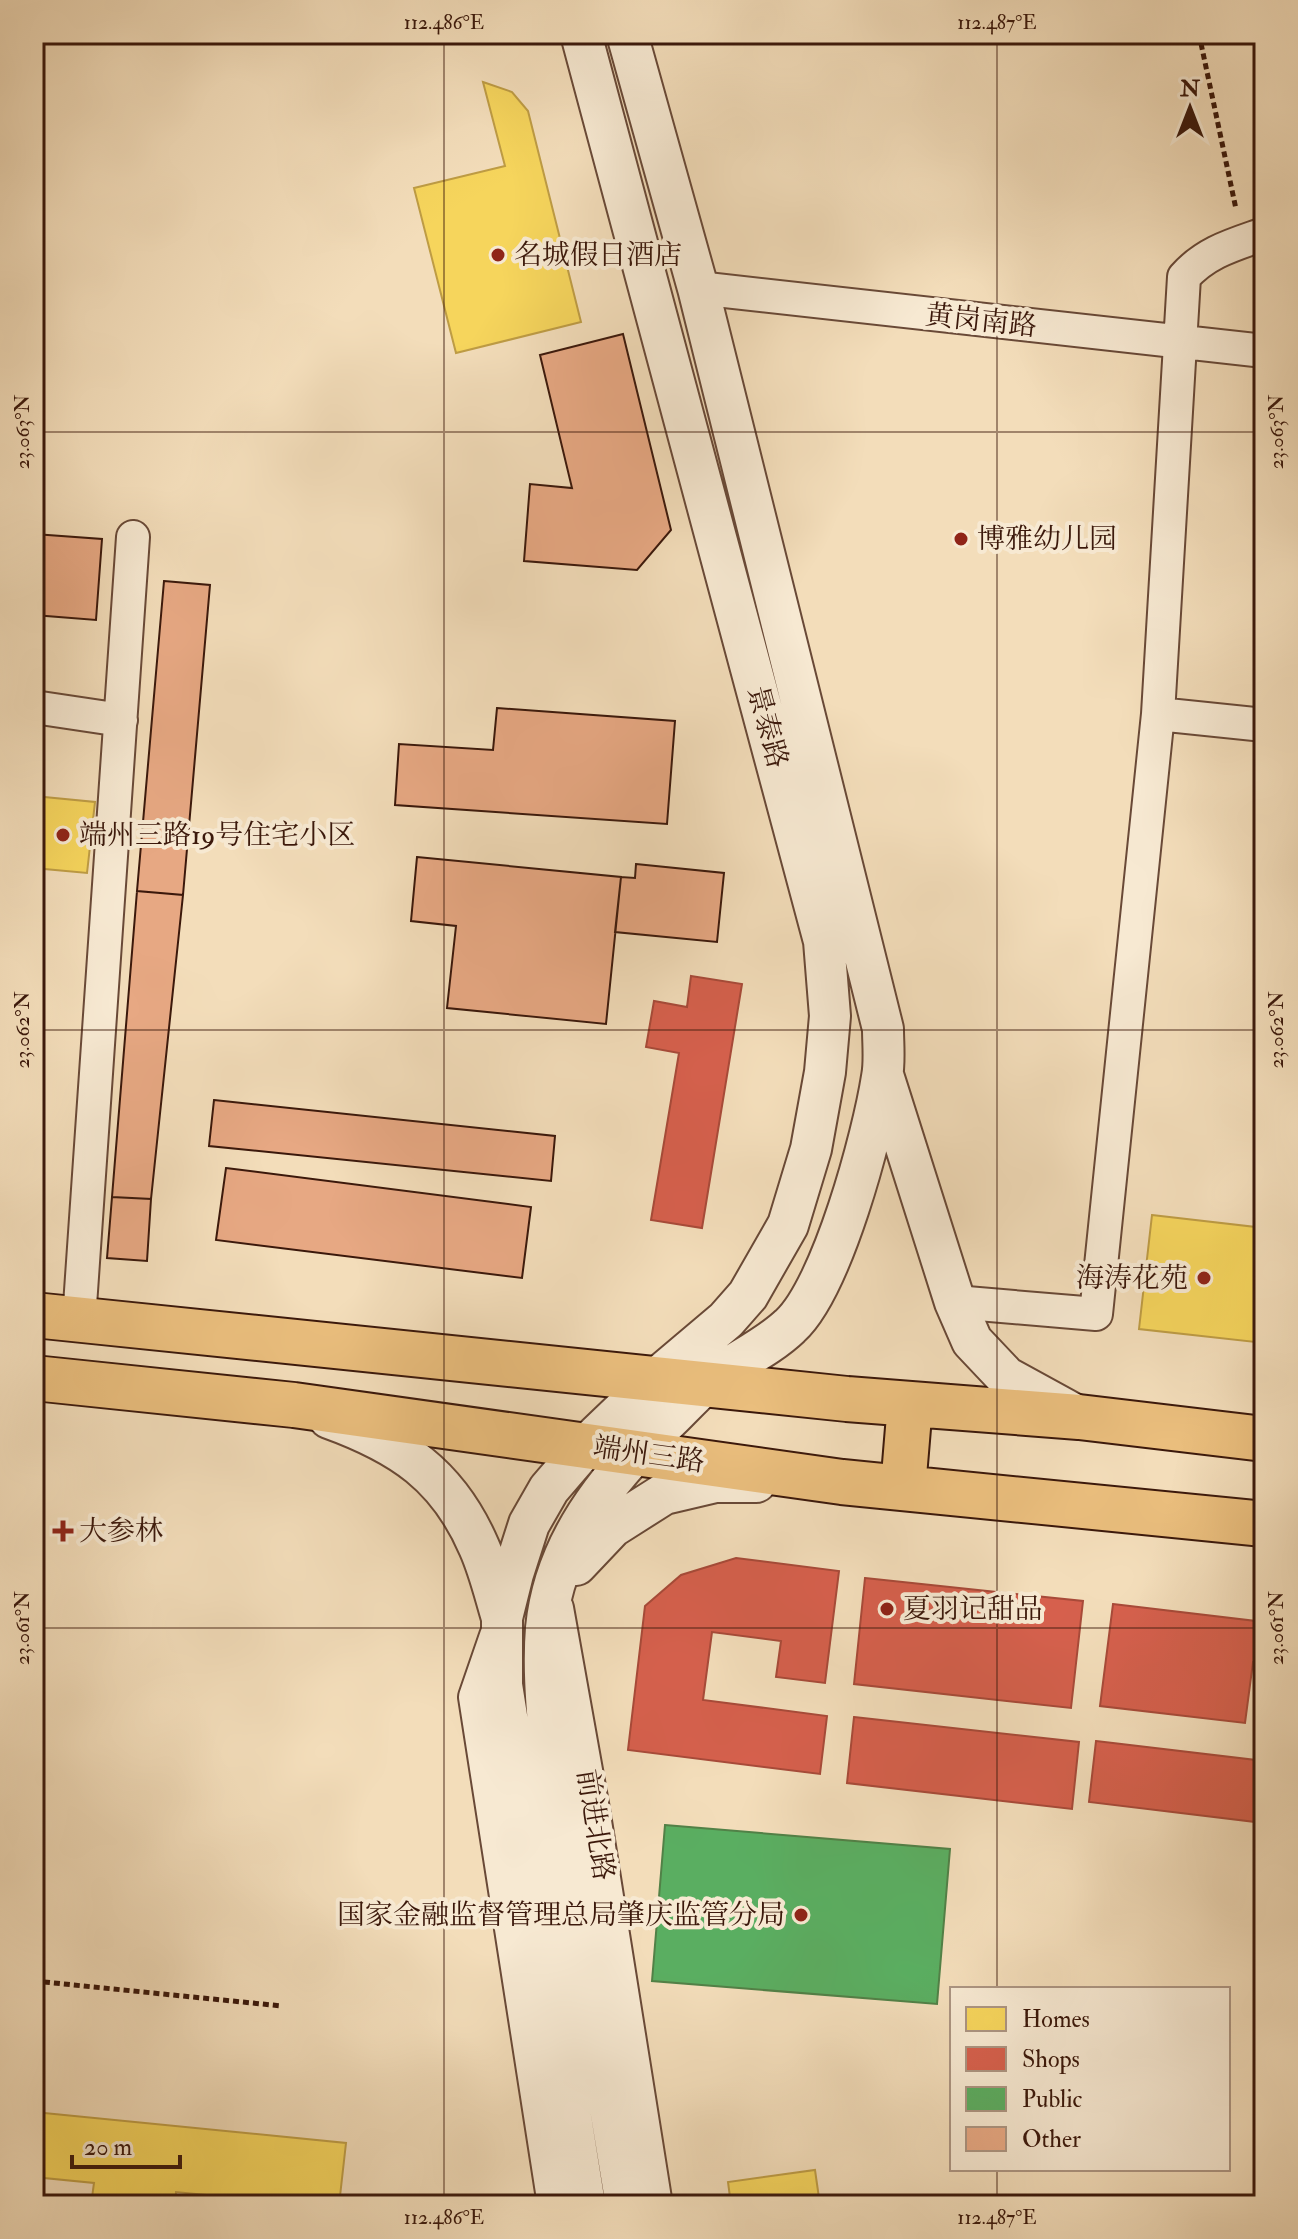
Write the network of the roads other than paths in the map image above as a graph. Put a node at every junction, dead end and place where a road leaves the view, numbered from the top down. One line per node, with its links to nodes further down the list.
1 (581, 34): 17 (street, 景泰路)
2 (627, 34): 4 (street)
3 (1254, 238): 5 (street)
4 (698, 288): 5 (street, 黄岗南路); 12 (street)
5 (1180, 342): 6 (street, 黄岗南路); 9 (street)
6 (1264, 351)
7 (133, 537): 10 (street)
8 (34, 707): 10 (street)
9 (1158, 714): 11 (street); 13 (street)
10 (121, 720): 15 (street)
11 (1264, 725)
12 (883, 1075): 13 (street); 18 (street, 前进北路)
13 (955, 1302): 21 (street)
14 (34, 1315): 15 (main road)
15 (79, 1320): 17 (main road)
16 (34, 1378): 20 (main road, 端州三路)
17 (655, 1380): 18 (main road); 23 (street)
18 (705, 1385): 19 (main road); 24 (street, 前进北路)
19 (910, 1404): 21 (main road); 26 (main road)
20 (294, 1405): 23 (main road, 端州三路); 29 (street)
21 (1079, 1417): 22 (main road)
22 (1264, 1439)
23 (586, 1446): 24 (main road, 端州三路); 29 (street)
24 (634, 1452): 25 (main road, 端州三路); 28 (street, 前进北路)
25 (842, 1482): 26 (main road, 端州三路); 28 (street)
26 (903, 1488): 27 (main road, 端州三路)
27 (1264, 1524)
28 (554, 1588): 32 (street, 前进北路); 33 (street, 前进北路)
29 (502, 1618): 30 (street); 31 (street)
30 (554, 2205)
31 (585, 2205)
32 (626, 2205)
33 (656, 2205)

